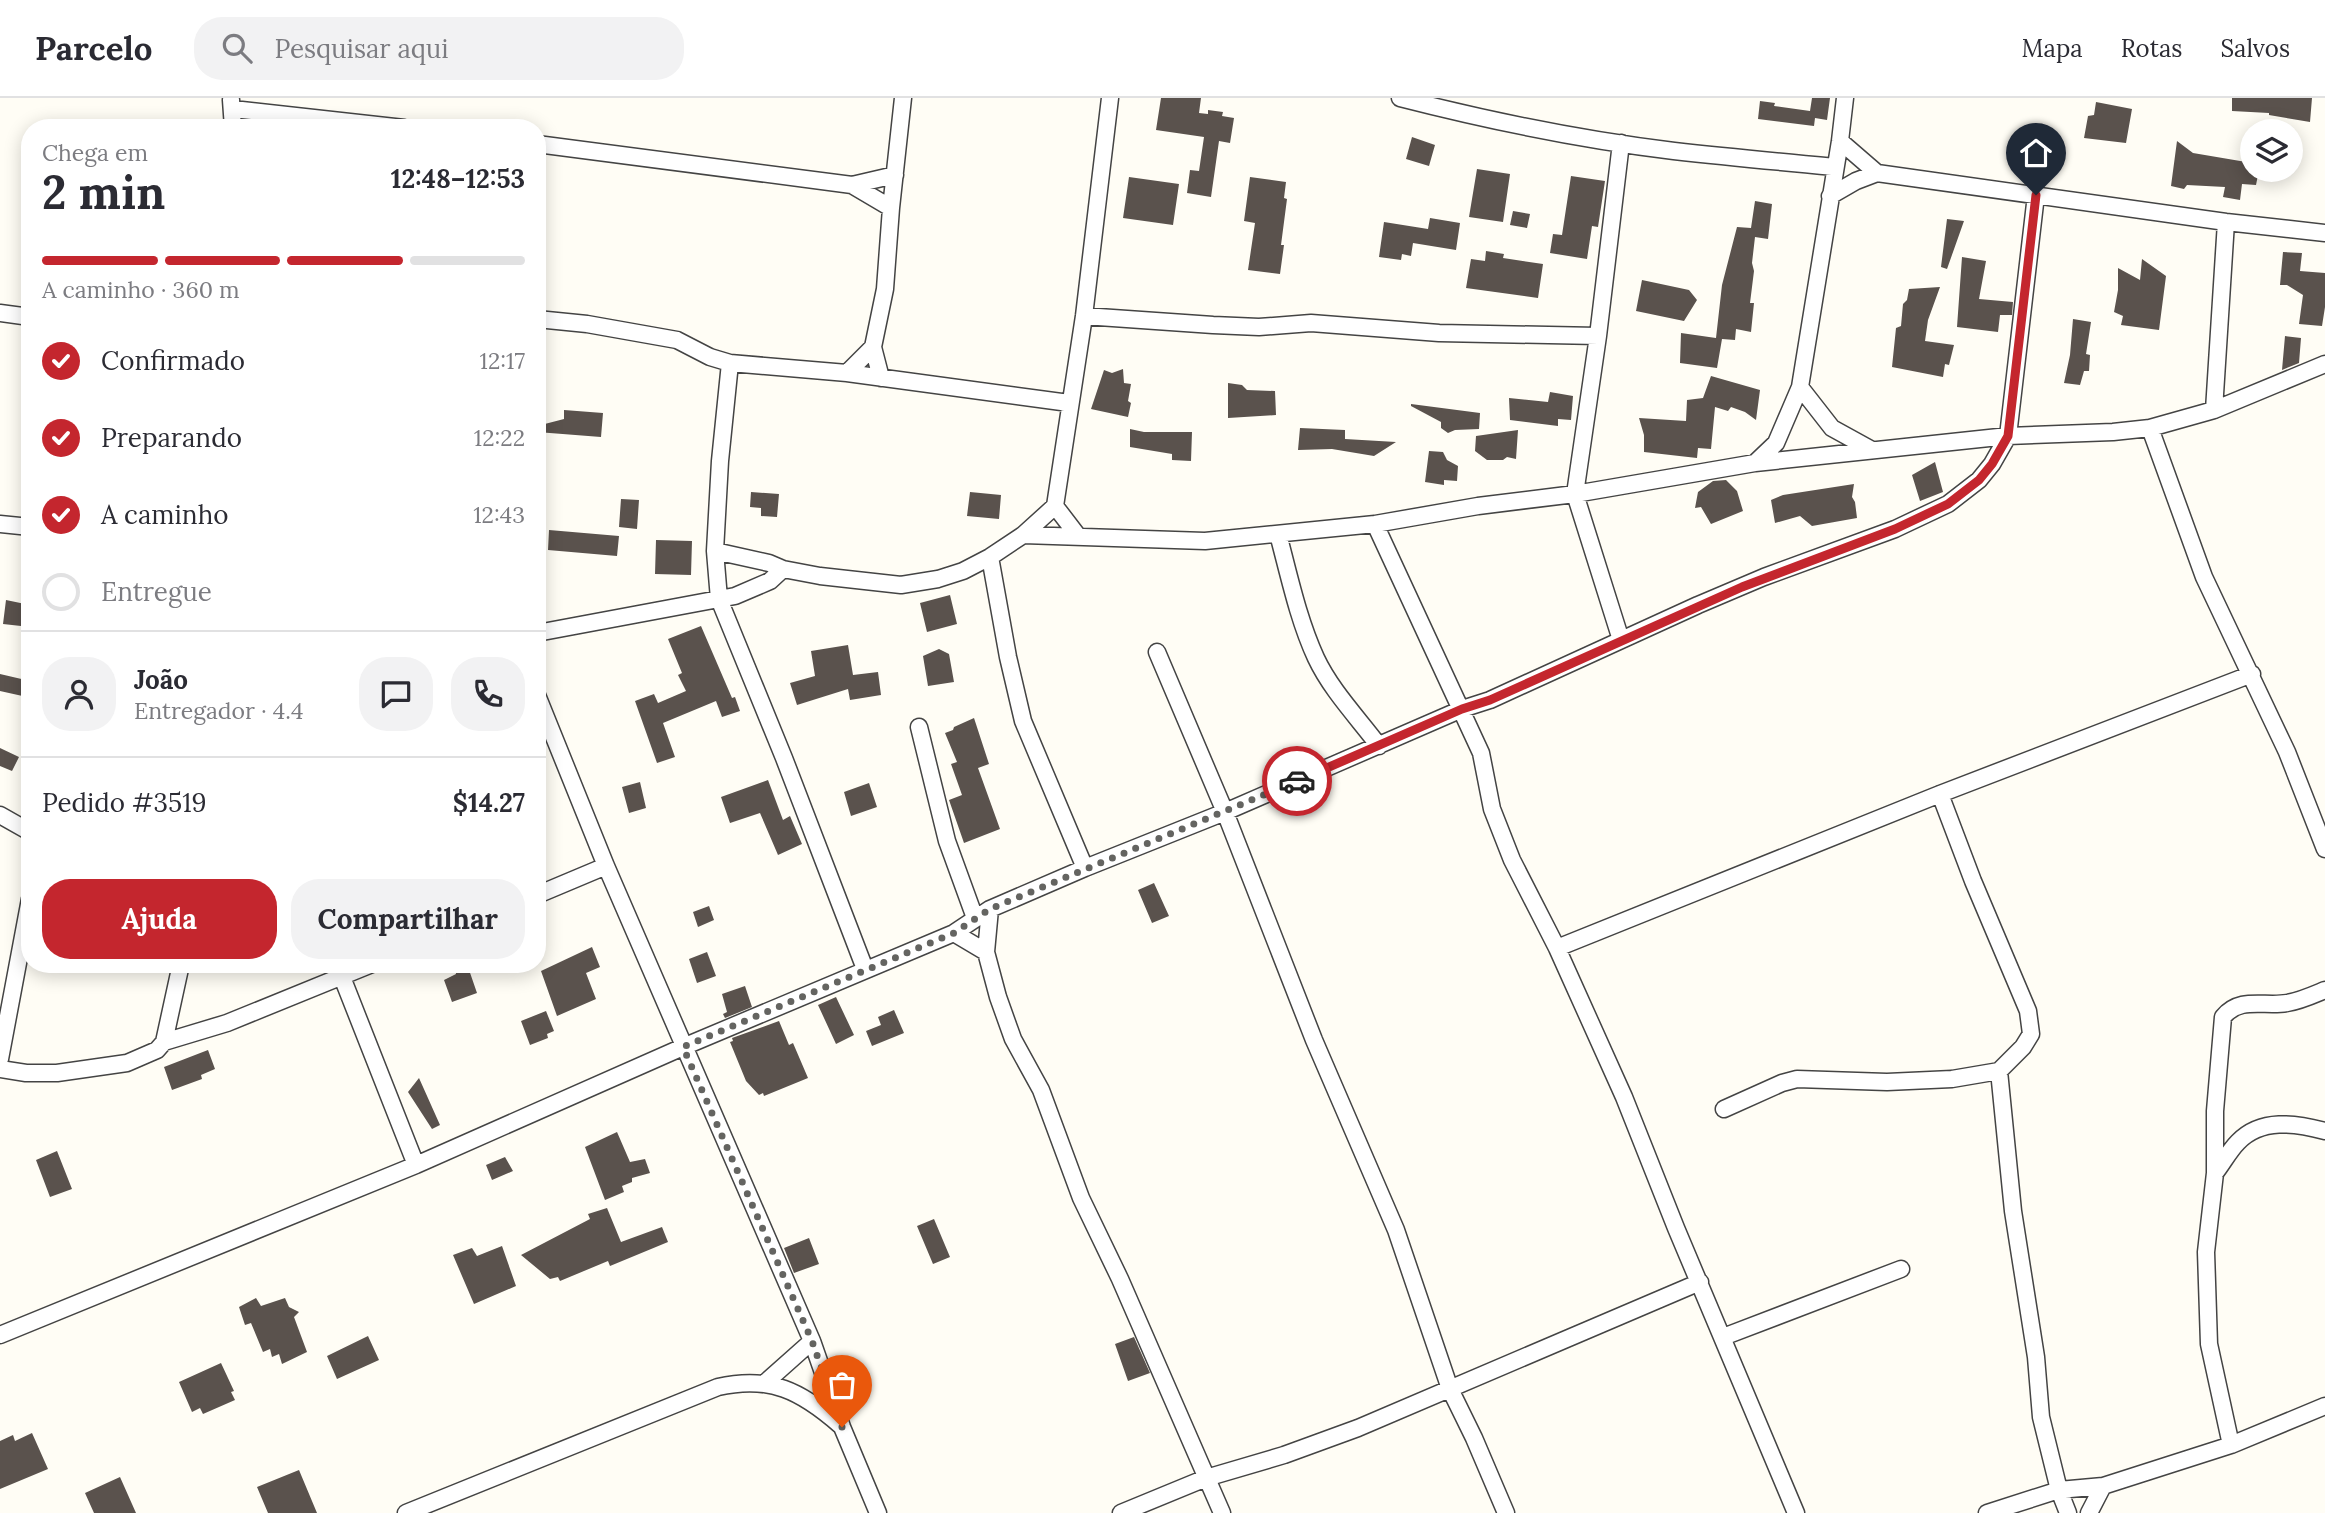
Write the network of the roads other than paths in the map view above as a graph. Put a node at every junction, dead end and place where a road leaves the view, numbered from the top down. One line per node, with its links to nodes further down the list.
1 (903, 98): 12 (street)
2 (1110, 98): 21 (street)
3 (1400, 98): 8 (street)
4 (1844, 98): 7 (street)
5 (232, 103): 6 (street)
6 (342, 119)
7 (1840, 141): 10 (street); 11 (street)
8 (1621, 143): 10 (street); 23 (street)
9 (546, 145): 13 (street)
10 (1835, 167): 14 (street)
11 (1877, 173): 14 (street); 15 (street)
12 (895, 175): 13 (street); 16 (street)
13 (852, 184): 16 (street)
14 (1830, 195): 29 (street)
15 (2036, 195): 17 (street); 33 (street)
16 (891, 208): 24 (street)
17 (2226, 222): 18 (street); 31 (street)
18 (2325, 233)
19 (0, 313): 20 (street)
20 (21, 316)
21 (1084, 316): 23 (street); 30 (street)
22 (546, 320): 25 (street)
23 (1598, 336): 36 (street)
24 (873, 347): 27 (street); 28 (street)
25 (730, 363): 27 (street); 44 (street)
26 (2325, 364): 31 (street)
27 (847, 373): 28 (street)
28 (881, 377): 30 (street)
29 (1800, 387): 34 (street); 35 (street)
30 (1069, 403): 37 (street)
31 (2214, 410): 32 (street)
32 (2150, 428): 33 (street); 51 (street)
33 (2008, 436): 34 (street); 49 (street)
34 (1872, 450): 35 (street)
35 (1755, 463): 36 (street)
36 (1575, 494): 39 (street); 49 (street)
37 (1055, 506): 42 (street); 43 (street)
38 (0, 524): 40 (street)
39 (1375, 524): 41 (street); 52 (street)
40 (21, 526)
41 (1278, 534): 43 (street); 55 (street)
42 (1023, 535): 43 (street); 45 (street)
43 (1078, 536)
44 (715, 551): 46 (street); 47 (street)
45 (990, 557): 46 (street); 62 (street)
46 (783, 569): 47 (street)
47 (719, 599): 48 (street); 70 (street)
48 (546, 631)
49 (1621, 640): 52 (street)
50 (1157, 652): 57 (street)
51 (2252, 674): 56 (street); 60 (street)
52 (1462, 709): 55 (street); 68 (street)
53 (546, 717): 61 (street)
54 (919, 727): 65 (street)
55 (1379, 746): 57 (street)
56 (1940, 794): 68 (street); 79 (street)
57 (1225, 812): 62 (street); 90 (street)
58 (0, 815): 59 (street)
59 (21, 827)
60 (2325, 849)
61 (606, 866): 63 (street); 76 (street)
62 (1084, 868): 64 (street)
63 (546, 891)
64 (990, 909): 65 (street); 69 (street)
65 (975, 918): 66 (street)
66 (954, 933): 69 (street); 70 (street)
67 (21, 947): 77 (street)
68 (1557, 948): 85 (street)
69 (986, 951): 94 (street)
70 (865, 969): 76 (street)
71 (179, 973): 75 (street)
72 (351, 973): 73 (street)
73 (342, 977): 75 (street); 82 (street)
74 (2325, 990): 83 (street)
75 (164, 1042): 78 (street)
76 (683, 1047): 82 (street); 88 (street)
77 (0, 1059)
78 (0, 1069)
79 (1999, 1071): 80 (street); 96 (street)
80 (1724, 1109)
81 (2325, 1130): 83 (street)
82 (416, 1164): 86 (street)
83 (2215, 1173): 93 (street)
84 (1901, 1269): 87 (street)
85 (1700, 1282): 87 (street); 90 (street)
86 (0, 1335)
87 (1723, 1337): 103 (street)
88 (812, 1341): 89 (street); 92 (street)
89 (766, 1382): 92 (street); 97 (street)
90 (1450, 1389): 94 (street); 102 (street)
91 (2325, 1406): 93 (street)
92 (842, 1427): 99 (street)
93 (2231, 1445): 95 (street)
94 (1206, 1478): 100 (street); 101 (street)
95 (2104, 1486): 96 (street); 106 (street)
96 (2059, 1490): 104 (street); 105 (street)
97 (439, 1507): 98 (street)
98 (407, 1513)
99 (878, 1513)
100 (1121, 1513)
101 (1222, 1513)
102 (1506, 1513)
103 (1796, 1513)
104 (1987, 1513)
105 (2068, 1513)
106 (2089, 1513)

